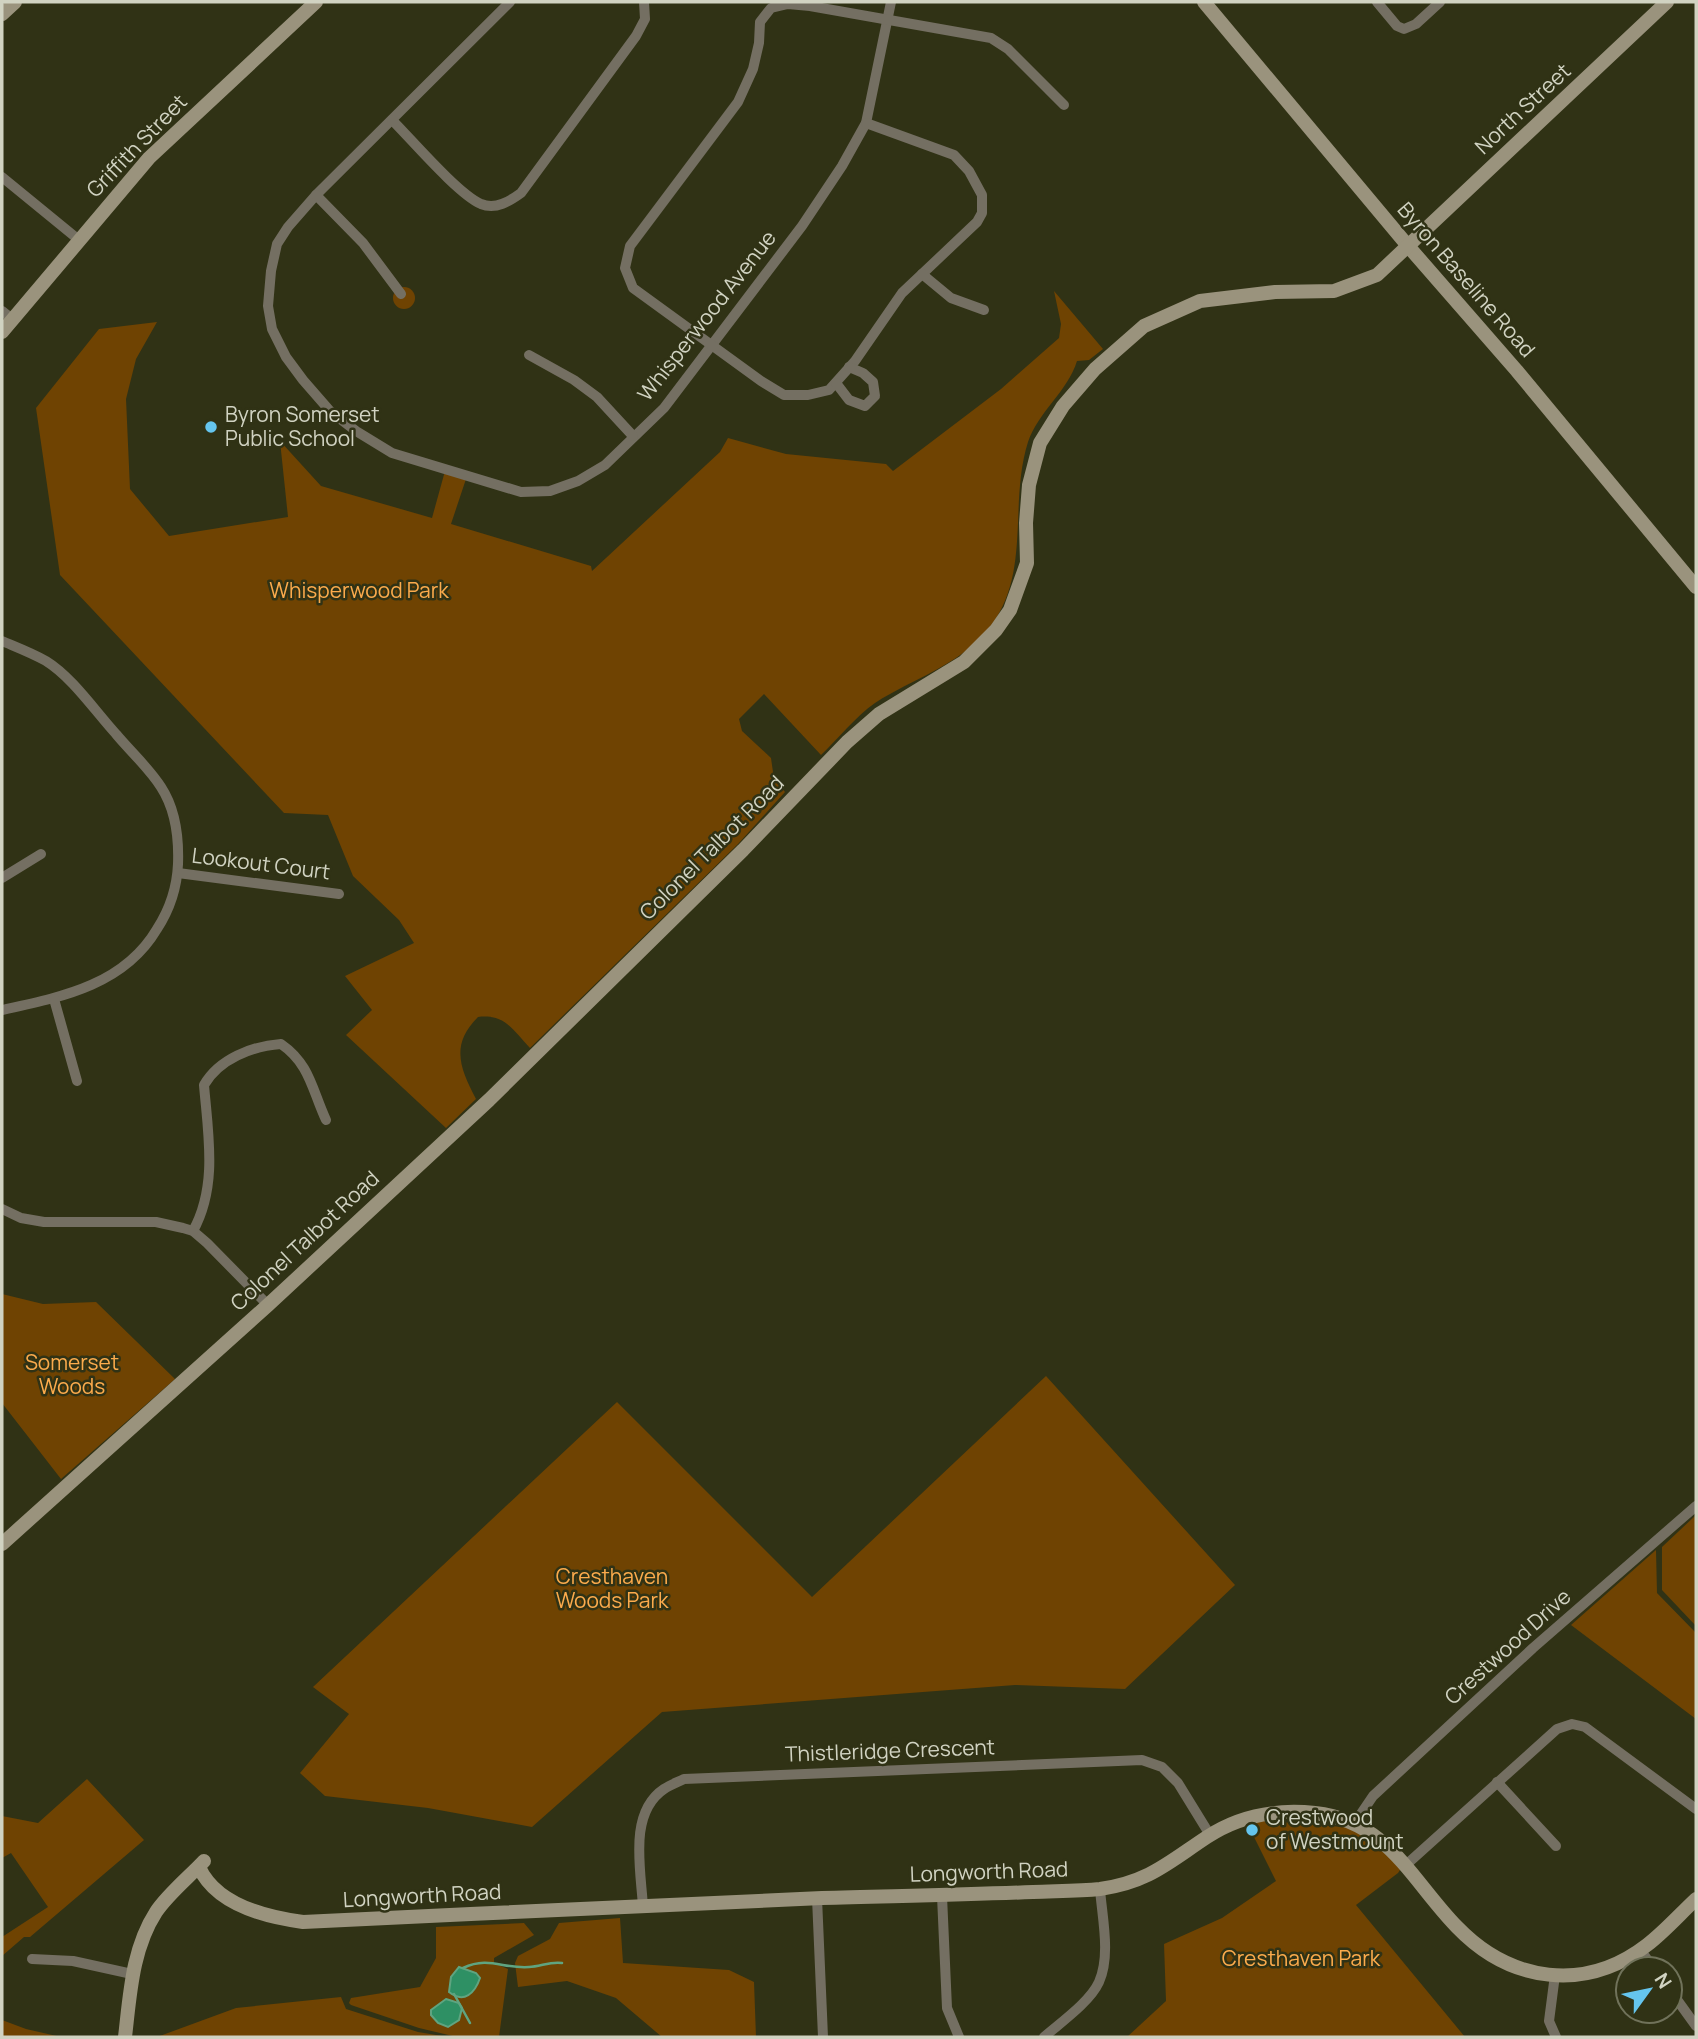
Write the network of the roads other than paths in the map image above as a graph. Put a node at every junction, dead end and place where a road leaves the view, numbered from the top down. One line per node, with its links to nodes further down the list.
1 (15, 2): 10 (main road)
2 (316, 2): 17 (main road, Griffith Street)
3 (510, 2): 13 (street, Whisperwood Avenue)
4 (644, 2): 13 (street)
5 (891, 2): 11 (street, Whisperwood Avenue)
6 (1204, 2): 18 (main road, Byron Baseline Road)
7 (1377, 2): 8 (street)
8 (1440, 2)
9 (1667, 2): 18 (main road, North Street)
10 (2, 14)
11 (888, 20): 12 (street); 14 (street, Whisperwood Avenue); 24 (street)
12 (1064, 105)
13 (392, 120): 16 (street, Whisperwood Avenue)
14 (866, 123): 19 (street); 24 (street, Whisperwood Avenue)
15 (2, 177): 17 (street)
16 (316, 195): 20 (street); 28 (street, Whisperwood Avenue)
17 (79, 240): 22 (main road, Griffith Street)
18 (1408, 246): 29 (main road, Byron Baseline Road); 41 (main road, Colonel Talbot Road)
19 (922, 274): 21 (street); 26 (street)
20 (401, 294)
21 (984, 310)
22 (7, 315): 23 (main road, Griffith Street)
23 (2, 332)
24 (713, 345): 27 (street); 28 (street, Whisperwood Avenue)
25 (529, 355): 28 (street)
26 (849, 367): 27 (street); 27 (street)
27 (836, 383)
28 (633, 436)
29 (1696, 587)
30 (2, 641): 32 (street)
31 (41, 854): 33 (street)
32 (178, 873): 34 (street, Lookout Court); 35 (street)
33 (2, 878)
34 (339, 894)
35 (54, 999): 36 (street); 37 (street)
36 (2, 1010)
37 (77, 1081)
38 (326, 1120): 40 (street)
39 (2, 1209): 40 (street)
40 (193, 1231): 41 (street)
41 (268, 1305): 43 (main road, Colonel Talbot Road)
42 (1696, 1506): 46 (street, Crestwood Drive)
43 (2, 1544)
44 (1497, 1782): 45 (street); 48 (street); 49 (street)
45 (1696, 1810)
46 (1354, 1824): 47 (main road, Longworth Road); 49 (main road, Longworth Road)
47 (1210, 1835): 50 (main road, Longworth Road); 54 (street, Thistleridge Crescent)
48 (1556, 1846)
49 (1407, 1864): 59 (main road, Longworth Road)
50 (1100, 1889): 51 (main road, Longworth Road); 65 (street)
51 (942, 1896): 52 (main road, Longworth Road); 64 (street)
52 (817, 1898): 54 (main road, Longworth Road); 63 (street)
53 (1696, 1899): 55 (main road, Longworth Road)
54 (643, 1907): 58 (main road, Longworth Road)
55 (1640, 1950): 56 (street); 59 (main road, Longworth Road)
56 (1644, 1955)
57 (32, 1959): 58 (street)
58 (132, 1974): 62 (main road)
59 (1555, 1975): 66 (street)
60 (1684, 2009): 61 (street)
61 (1696, 2026)
62 (125, 2037)
63 (822, 2037)
64 (959, 2037)
65 (1044, 2037)
66 (1556, 2037)

